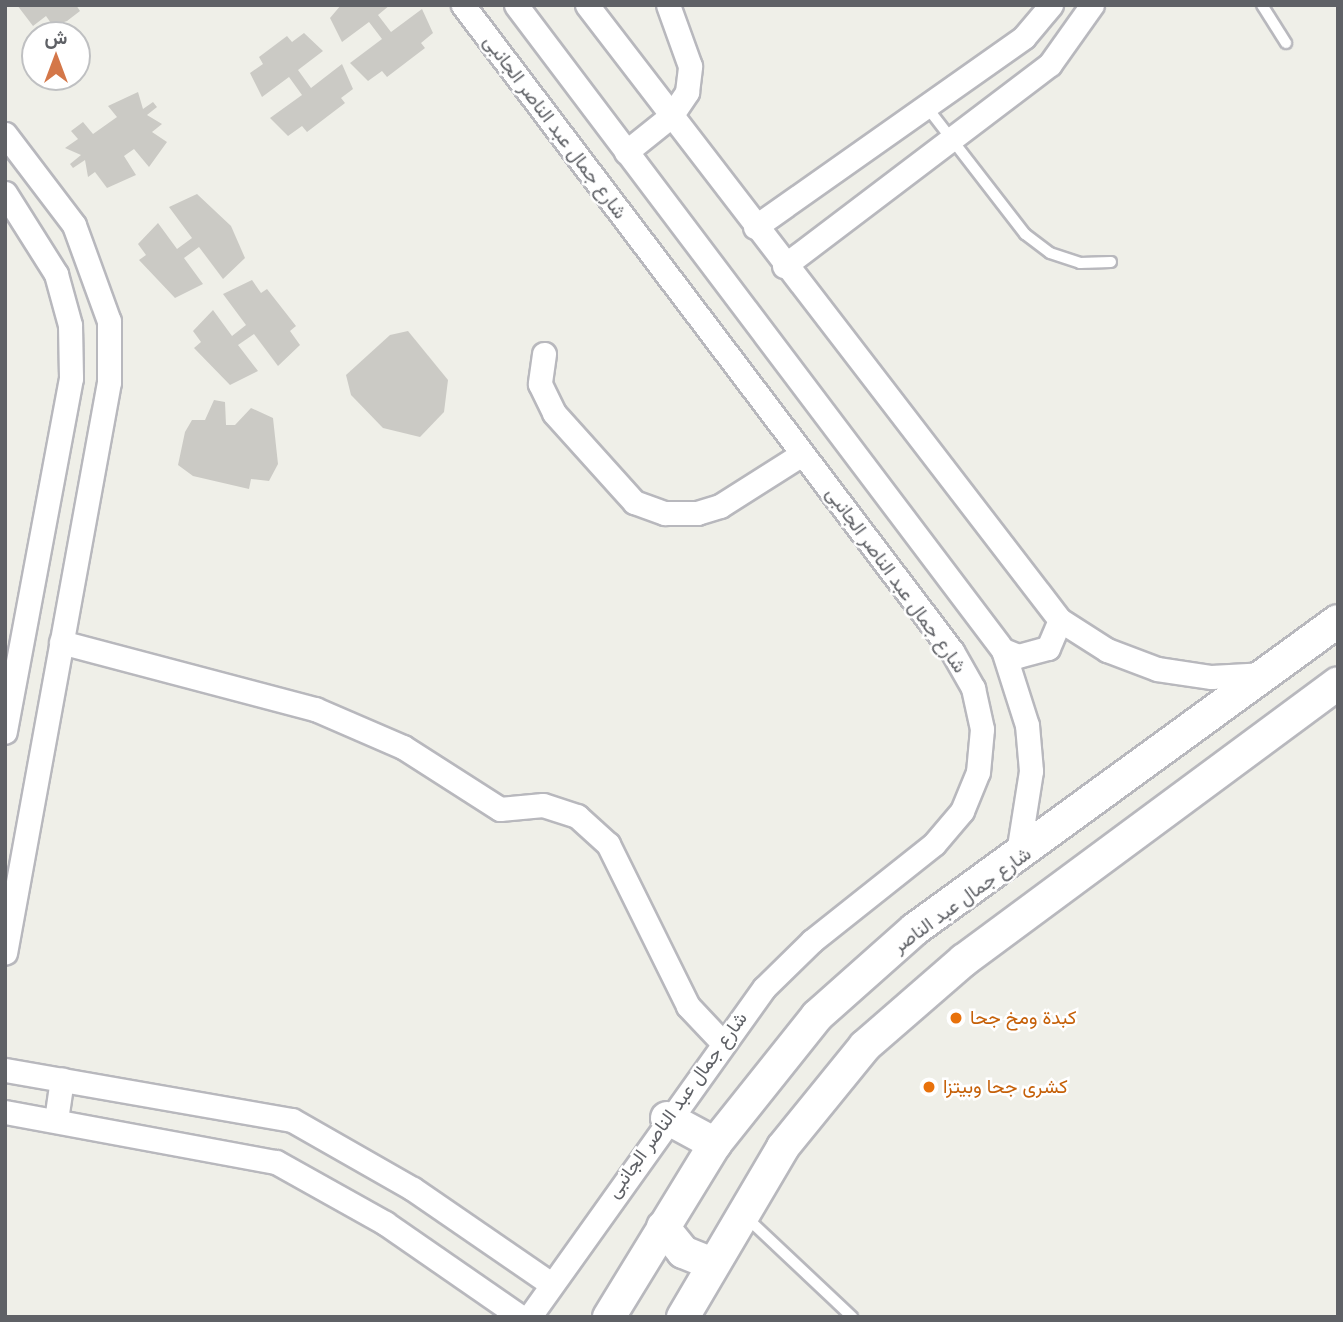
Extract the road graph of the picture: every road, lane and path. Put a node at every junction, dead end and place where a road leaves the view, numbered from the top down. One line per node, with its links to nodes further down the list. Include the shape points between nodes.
1 (463, 5): 19 (street, شارع جمال عبد الناصر الجانبى)
2 (516, 5): 13 (street)
3 (587, 5): 10 (street)
4 (1051, 5): 9 (street, via 1024,37)
5 (1092, 5): 12 (street, via 1050,64)
6 (1262, 5): 8 (lane)
7 (673, 7): 10 (street, via 690,66 687,92)
8 (1286, 43)
9 (925, 105): 12 (lane); 15 (street)
10 (671, 116): 13 (street); 15 (street)
11 (5, 134): 22 (street, via 74,225 109,321 109,382)
12 (951, 139): 16 (lane, via 1042,247 1080,262); 17 (street)
13 (626, 152): 23 (street)
14 (5, 193): 26 (street, via 56,274 69,325 71,378)
15 (755, 227): 17 (street)
16 (1111, 262)
17 (784, 267): 20 (street)
18 (544, 354): 19 (street, via 540,384 554,413 634,502 664,513 697,513 720,506)
19 (802, 454): 29 (street, شارع جمال عبد الناصر الجانبى, via 973,688 982,729 978,772 962,811 934,844 812,941)
20 (1060, 620): 23 (street, via 1057,635 1034,655); 24 (street, via 1107,650 1157,669 1211,677)
21 (1338, 621): 24 (main road, شارع جمال عبد الناصر)
22 (61, 642): 28 (street); 29 (street, via 314,709 403,747 500,809 543,805 577,816 608,844 688,1006)
23 (1003, 650): 27 (street, via 1027,725 1031,771)
24 (1266, 674): 27 (main road, شارع جمال عبد الناصر)
25 (1338, 683): 36 (main road, via 912,1001 822,1095)
26 (5, 732)
27 (1016, 862): 35 (main road, شارع جمال عبد الناصر, via 915,929 817,1016)
28 (5, 953)
29 (721, 1041): 33 (street, شارع جمال عبد الناصر الجانبى)
30 (5, 1070): 31 (street)
31 (62, 1079): 34 (street); 39 (street, via 292,1120 413,1189)
32 (5, 1112): 34 (street)
33 (667, 1118): 35 (main road); 39 (street, شارع جمال عبد الناصر الجانبى)
34 (56, 1120): 40 (street, via 276,1162 385,1223)
35 (715, 1144): 37 (main road, شارع جمال عبد الناصر)
36 (744, 1214): 38 (main road); 44 (lane)
37 (663, 1227): 38 (main road, via 683,1252); 42 (main road, شارع جمال عبد الناصر)
38 (713, 1264): 43 (main road)
39 (551, 1284): 41 (street, شارع جمال عبد الناصر الجانبى)
40 (521, 1317)
41 (529, 1317)
42 (609, 1317)
43 (683, 1317)
44 (852, 1317)

